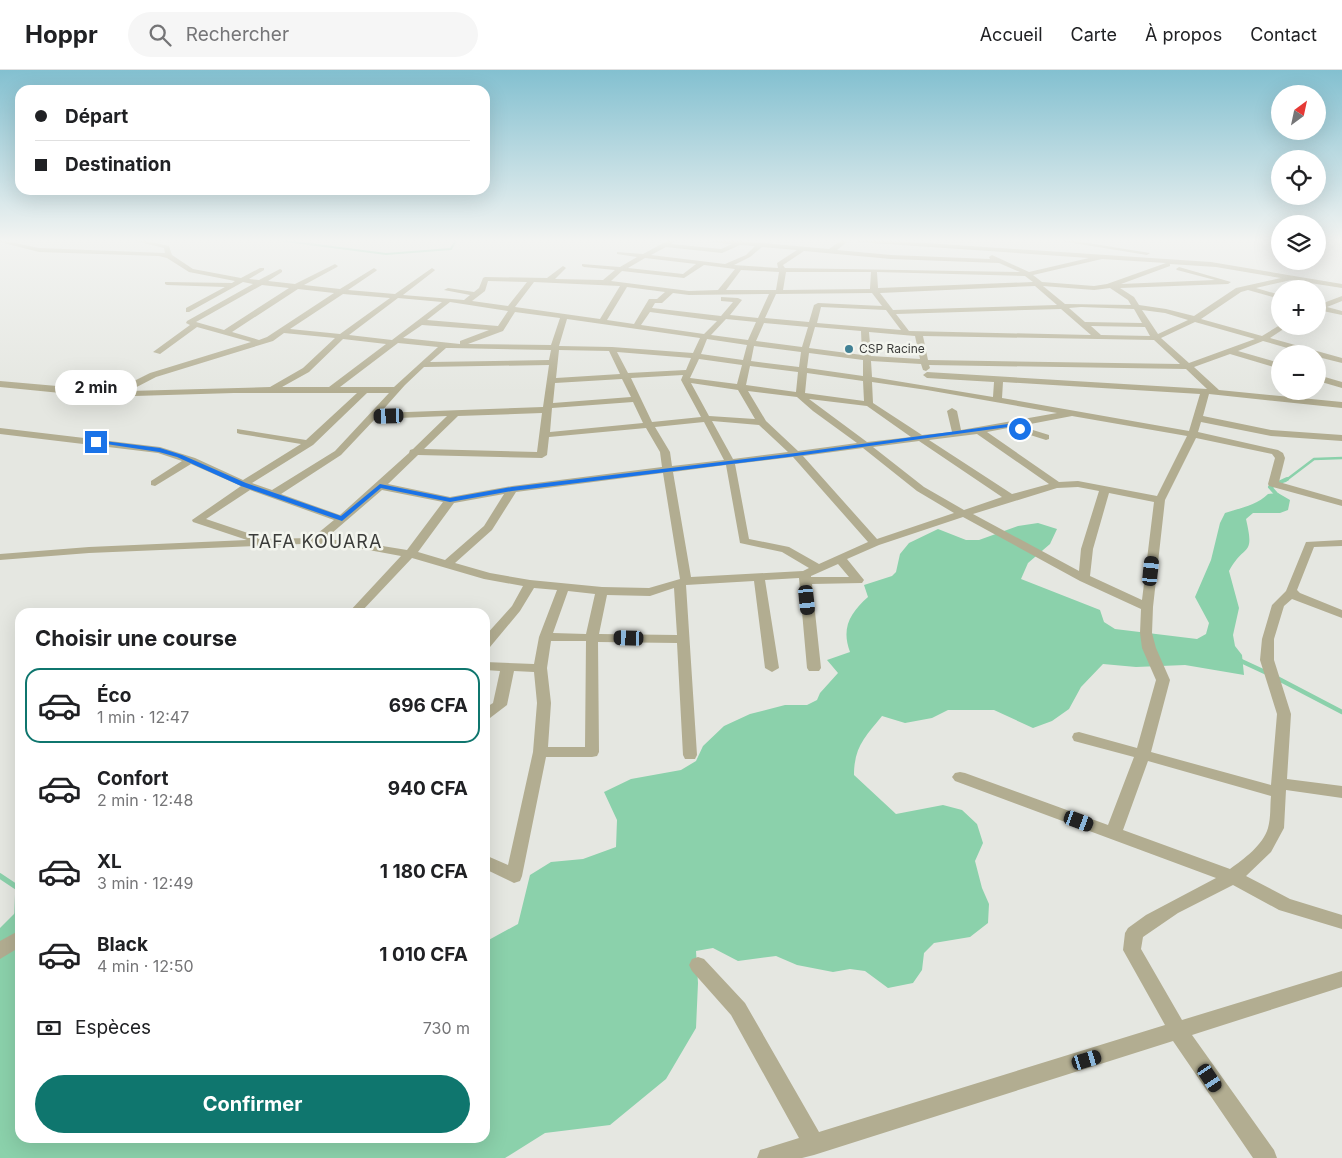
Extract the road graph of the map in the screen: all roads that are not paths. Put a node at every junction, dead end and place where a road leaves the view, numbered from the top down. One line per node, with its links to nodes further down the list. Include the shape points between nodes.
1 (874, 290): 36 (street)
2 (221, 291): 34 (street)
3 (244, 291): 46 (street, via 190,322)
4 (290, 291): 52 (street)
5 (343, 291): 24 (street); 51 (street)
6 (406, 291): 24 (street)
7 (453, 291): 22 (street)
8 (480, 291): 22 (street)
9 (524, 291): 32 (street)
10 (621, 291): 42 (street)
11 (671, 291): 35 (street, via 659,301 652,301)
12 (676, 291): 21 (street)
13 (781, 291): 20 (street)
14 (832, 291): 29 (street)
15 (1045, 291): 30 (street)
16 (1118, 291): 31 (street)
17 (1240, 291): 41 (street)
18 (1256, 291): 23 (street)
19 (722, 292): 20 (street); 21 (street)
20 (776, 292): 40 (street)
21 (689, 293): 39 (street, via 705,298 738,300)
22 (476, 294): 27 (street)
23 (1271, 295)
24 (399, 296): 26 (street); 57 (street)
25 (1342, 298): 28 (street)
26 (449, 300): 27 (street); 43 (street)
27 (466, 302): 32 (street)
28 (1326, 304)
29 (839, 305): 36 (street); 44 (street, via 818,305)
30 (1061, 306): 31 (street); 36 (street); 45 (street)
31 (1137, 307): 41 (street); 47 (street)
32 (511, 308): 38 (street); 49 (street)
33 (1326, 309): 37 (street)
34 (189, 310)
35 (648, 310): 39 (street); 48 (street)
36 (890, 310): 53 (street)
37 (1342, 313)
38 (564, 316): 42 (street); 65 (street)
39 (723, 318): 40 (street); 56 (street)
40 (762, 319): 44 (street); 63 (street)
41 (1195, 319): 59 (street); 60 (street)
42 (603, 320): 48 (street)
43 (419, 322): 49 (street); 61 (street)
44 (813, 324): 50 (street); 67 (street)
45 (1083, 324): 47 (street); 58 (street)
46 (195, 325): 52 (street); 69 (street)
47 (1147, 325): 59 (street)
48 (636, 326): 56 (street)
49 (500, 329): 64 (street)
50 (864, 329): 53 (street); 71 (street)
51 (284, 331): 57 (street); 62 (street)
52 (225, 332): 62 (street)
53 (907, 333): 54 (street)
54 (919, 334): 58 (street); 74 (street)
55 (1271, 334): 60 (street)
56 (703, 336): 63 (street); 70 (street)
57 (342, 337): 61 (street); 91 (street, via 306,370)
58 (1099, 338): 59 (street)
59 (1156, 338): 78 (street)
60 (1264, 338): 68 (street); 72 (street)
61 (395, 341): 64 (street); 92 (street)
62 (258, 342): 97 (street, via 153,374)
63 (751, 343): 67 (street); 75 (street)
64 (447, 346): 65 (street); 77 (street)
65 (555, 347): 66 (street); 73 (street)
66 (612, 349): 70 (street); 81 (street)
67 (805, 349): 71 (street); 79 (street)
68 (1230, 351): 76 (street); 78 (street)
69 (157, 352)
70 (696, 356): 75 (street); 82 (street)
71 (867, 358): 74 (street); 83 (street)
72 (1342, 360)
73 (553, 362): 77 (street); 86 (street)
74 (924, 362): 78 (street); 80 (street)
75 (747, 363): 79 (street); 89 (street)
76 (1271, 363)
77 (423, 365): 94 (street, via 406,376)
78 (1187, 367): 95 (street)
79 (801, 371): 83 (street); 98 (street)
80 (928, 375): 84 (street); 90 (street)
81 (627, 376): 82 (street); 86 (street); 99 (street)
82 (687, 376): 89 (street); 110 (street)
83 (866, 379): 90 (street); 102 (street)
84 (999, 379): 95 (street); 100 (street)
85 (1326, 380): 88 (street)
86 (551, 381): 104 (street)
87 (0, 384): 97 (street)
88 (1342, 385)
89 (741, 387): 98 (street); 111 (street)
90 (927, 387): 100 (street)
91 (271, 390): 92 (street); 97 (street)
92 (332, 390): 93 (street)
93 (365, 390): 94 (street); 124 (street)
94 (396, 390): 108 (street)
95 (1210, 391): 101 (street); 109 (street)
96 (1342, 393): 101 (street)
97 (115, 394)
98 (800, 395): 102 (street); 125 (street, via 817,413)
99 (638, 399): 104 (street); 112 (street)
100 (996, 400): 106 (street)
101 (1322, 402): 103 (street)
102 (869, 404): 122 (street)
103 (1342, 405)
104 (548, 408): 107 (street); 120 (street)
105 (952, 411): 117 (street)
106 (1073, 413): 113 (street); 119 (street)
107 (455, 414): 108 (street); 127 (street)
108 (372, 416): 138 (street, via 338,453)
109 (1197, 418): 118 (street); 119 (street)
110 (707, 419): 111 (street); 112 (street); 130 (street)
111 (762, 423): 128 (street)
112 (649, 425): 120 (street); 131 (street, via 665,452)
113 (1008, 425): 116 (street); 121 (street)
114 (0, 431): 129 (street, via 112,442 160,450)
115 (240, 431): 124 (street)
116 (979, 431): 117 (street); 135 (street)
117 (957, 433): 122 (street)
118 (1271, 433): 123 (street); 126 (street)
119 (1193, 434): 126 (street); 141 (street)
120 (544, 435): 127 (street, via 542,455)
121 (1046, 437)
122 (917, 438): 125 (street); 139 (street)
123 (1342, 438)
124 (310, 442): 133 (street)
125 (863, 444): 128 (street); 143 (street, via 905,480)
126 (1269, 450): 142 (street, via 1280,455 1273,484)
127 (413, 452): 134 (street)
128 (796, 454): 130 (street); 147 (street)
129 (191, 460): 132 (street); 133 (street)
130 (730, 462): 131 (street); 153 (street, via 744,541 785,549)
131 (666, 469): 136 (street); 157 (street)
132 (155, 483)
133 (246, 485): 138 (street); 145 (street, via 197,520)
134 (380, 486): 140 (street); 144 (street)
135 (1057, 486): 137 (street, via 1078,484); 139 (street)
136 (512, 489): 140 (street); 152 (street, via 488,528)
137 (1105, 490): 141 (street); 156 (street, via 1087,549)
138 (272, 494): 144 (street)
139 (1010, 498): 143 (street)
140 (450, 500): 149 (street)
141 (1160, 500): 162 (street)
142 (1342, 503)
143 (964, 514): 147 (street); 156 (street)
144 (342, 519): 146 (street)
145 (261, 541): 146 (street); 150 (street)
146 (315, 542): 149 (street)
147 (875, 543): 151 (street)
148 (1342, 543): 161 (street, via 1310,544)
149 (411, 554): 152 (street); 163 (street)
150 (0, 557)
151 (840, 558): 153 (street); 155 (street, via 858,580)
152 (447, 564): 158 (street)
153 (818, 568): 155 (street)
154 (759, 577): 155 (street); 157 (street); 172 (street)
155 (805, 578): 173 (street)
156 (1084, 578): 162 (street)
157 (683, 583): 160 (street, via 650,592); 168 (street)
158 (530, 584): 159 (street); 167 (street, via 520,604)
159 (563, 589): 160 (street); 165 (street)
160 (602, 591): 166 (street)
161 (1292, 593): 164 (street); 180 (street, via 1278,605 1268,639 1267,660 1284,714)
162 (1147, 607): 178 (street, via 1149,648 1163,680)
163 (360, 608)
164 (1342, 614)
165 (545, 637): 166 (street); 171 (street)
166 (592, 637): 168 (street); 176 (street, via 592,752)
167 (490, 638)
168 (683, 639): 177 (street)
169 (490, 666): 170 (street)
170 (508, 668): 171 (street); 174 (street, via 500,705)
171 (540, 668): 176 (street, via 544,703)
172 (772, 668)
173 (814, 668)
174 (490, 712)
175 (1078, 737): 178 (street)
176 (540, 752): 183 (street, via 514,876)
177 (690, 755)
178 (1142, 756): 180 (street); 182 (street)
179 (960, 777): 182 (street)
180 (1278, 788): 181 (street); 184 (street, via 1276,828 1272,838)
181 (1342, 792)
182 (1113, 834): 184 (street)
183 (490, 864)
184 (1234, 878): 185 (street, via 1285,905); 190 (street, via 1149,919 1134,933 1132,950)
185 (1342, 922)
186 (15, 941): 187 (street)
187 (0, 950)
188 (698, 965): 191 (street, via 738,1009)
189 (1342, 979): 190 (street)
190 (1178, 1031): 191 (street); 193 (street)
191 (814, 1144): 192 (street)
192 (768, 1158)
193 (1266, 1158)

